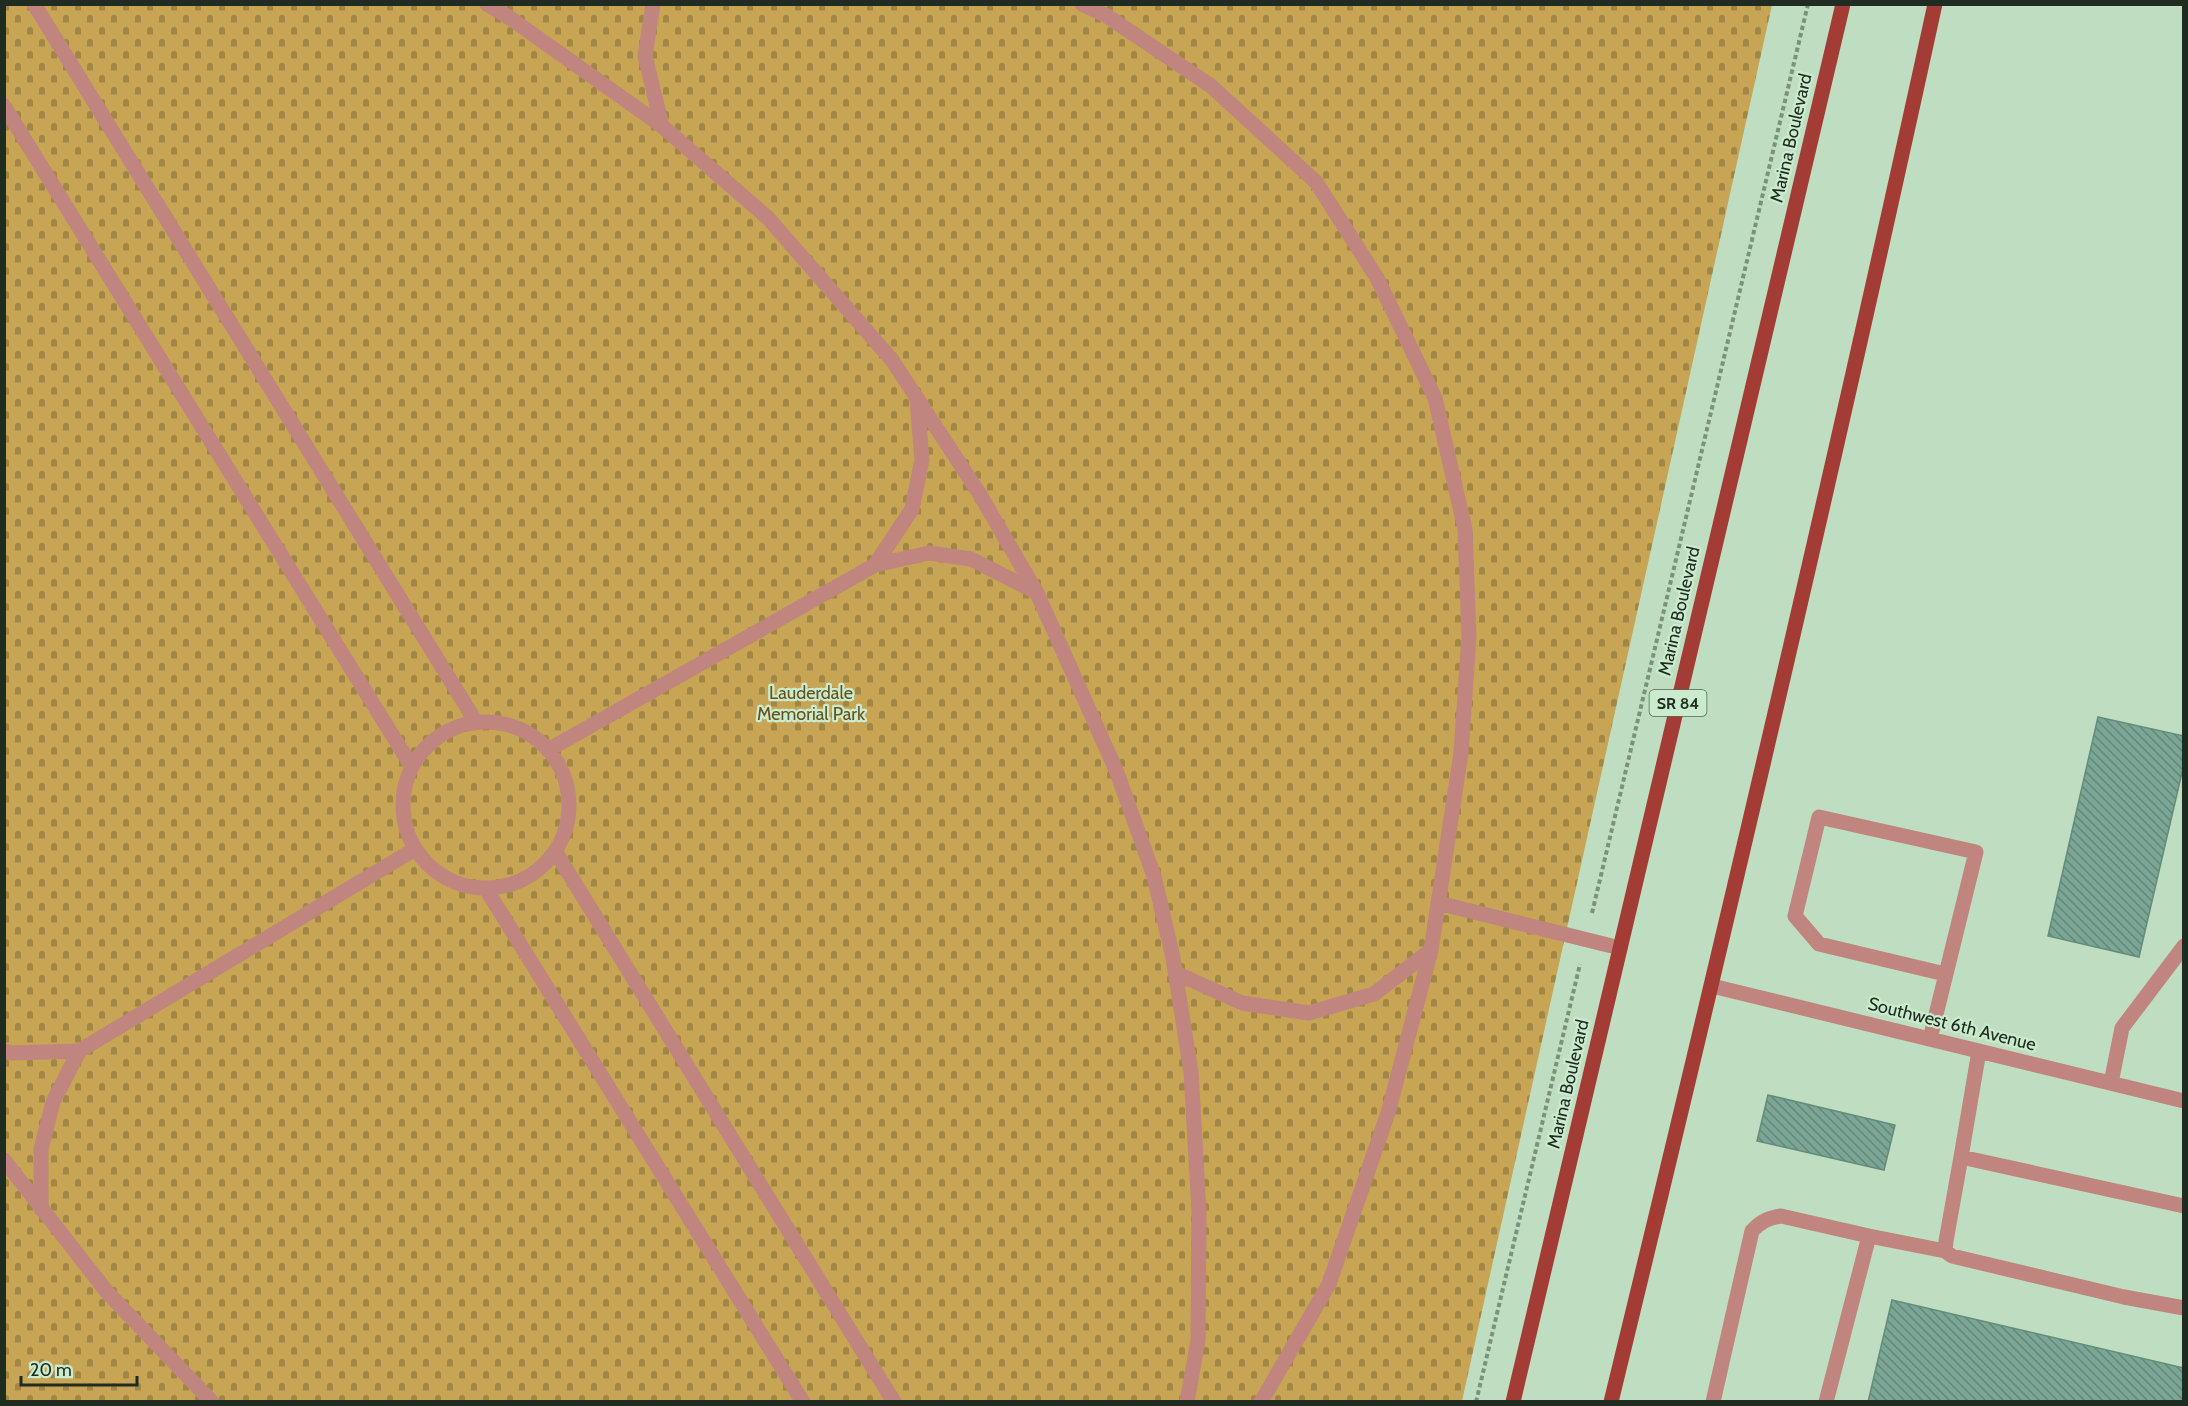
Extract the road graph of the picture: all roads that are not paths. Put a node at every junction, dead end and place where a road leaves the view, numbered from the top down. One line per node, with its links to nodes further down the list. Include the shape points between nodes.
1 (34, 4): 12 (street)
2 (487, 4): 8 (street)
3 (653, 4): 8 (street, via 645,56)
4 (1082, 4): 18 (street, via 1107,16 1211,86 1316,182 1377,278 1435,398 1465,529 1469,636 1461,753)
5 (1843, 4): 20 (main road, Marina Boulevard / SR 84)
6 (1935, 4): 24 (main road, via 1863,335)
7 (4, 106): 14 (street)
8 (662, 126): 9 (street, via 768,218 892,360)
9 (916, 397): 10 (street, via 922,460 912,509); 11 (street, via 979,493)
10 (875, 565): 11 (street, via 929,553 971,559); 13 (street)
11 (1037, 593): 22 (street, via 1124,791 1154,876)
12 (476, 722): 13 (street, via 503,723 528,733); 14 (street, via 450,729 428,745)
13 (548, 750): 16 (street, via 563,773 569,799 566,826)
14 (412, 767): 15 (street, via 403,794 405,823)
15 (415, 849): 17 (street, via 434,870 459,884); 27 (street)
16 (555, 851): 17 (street, via 526,878); 40 (street)
17 (486, 889): 39 (street)
18 (1438, 903): 20 (street); 21 (street)
19 (2184, 946): 29 (street, via 2122,1028)
20 (1620, 948): 43 (main road, Marina Boulevard / SR 84)
21 (1431, 950): 22 (street, via 1374,994 1309,1013 1242,1003); 42 (street, via 1388,1113 1329,1284)
22 (1176, 973): 41 (street, via 1191,1072 1199,1212 1198,1340)
23 (1945, 974): 23 (street, via 1976,852 1819,817 1796,916 1819,944); 25 (street)
24 (1712, 986): 25 (street, Southwest 6th Avenue); 44 (main road)
25 (1930, 1039): 28 (street, Southwest 6th Avenue)
26 (4, 1051): 27 (street)
27 (78, 1051): 34 (street, via 53,1102 41,1149)
28 (1979, 1051): 29 (street, Southwest 6th Avenue); 31 (street)
29 (2110, 1083): 30 (street, Southwest 6th Avenue)
30 (2184, 1101)
31 (1961, 1157): 33 (street); 36 (street)
32 (4, 1160): 34 (street)
33 (2184, 1206)
34 (41, 1209): 38 (street, via 107,1292)
35 (1869, 1236): 36 (street); 45 (street, via 1781,1216 1771,1217 1752,1231); 46 (street)
36 (1945, 1251): 37 (street, via 1952,1256)
37 (2184, 1308)
38 (212, 1401)
39 (803, 1401)
40 (894, 1401)
41 (1187, 1401)
42 (1261, 1401)
43 (1513, 1401)
44 (1611, 1401)
45 (1713, 1401)
46 (1826, 1401)

